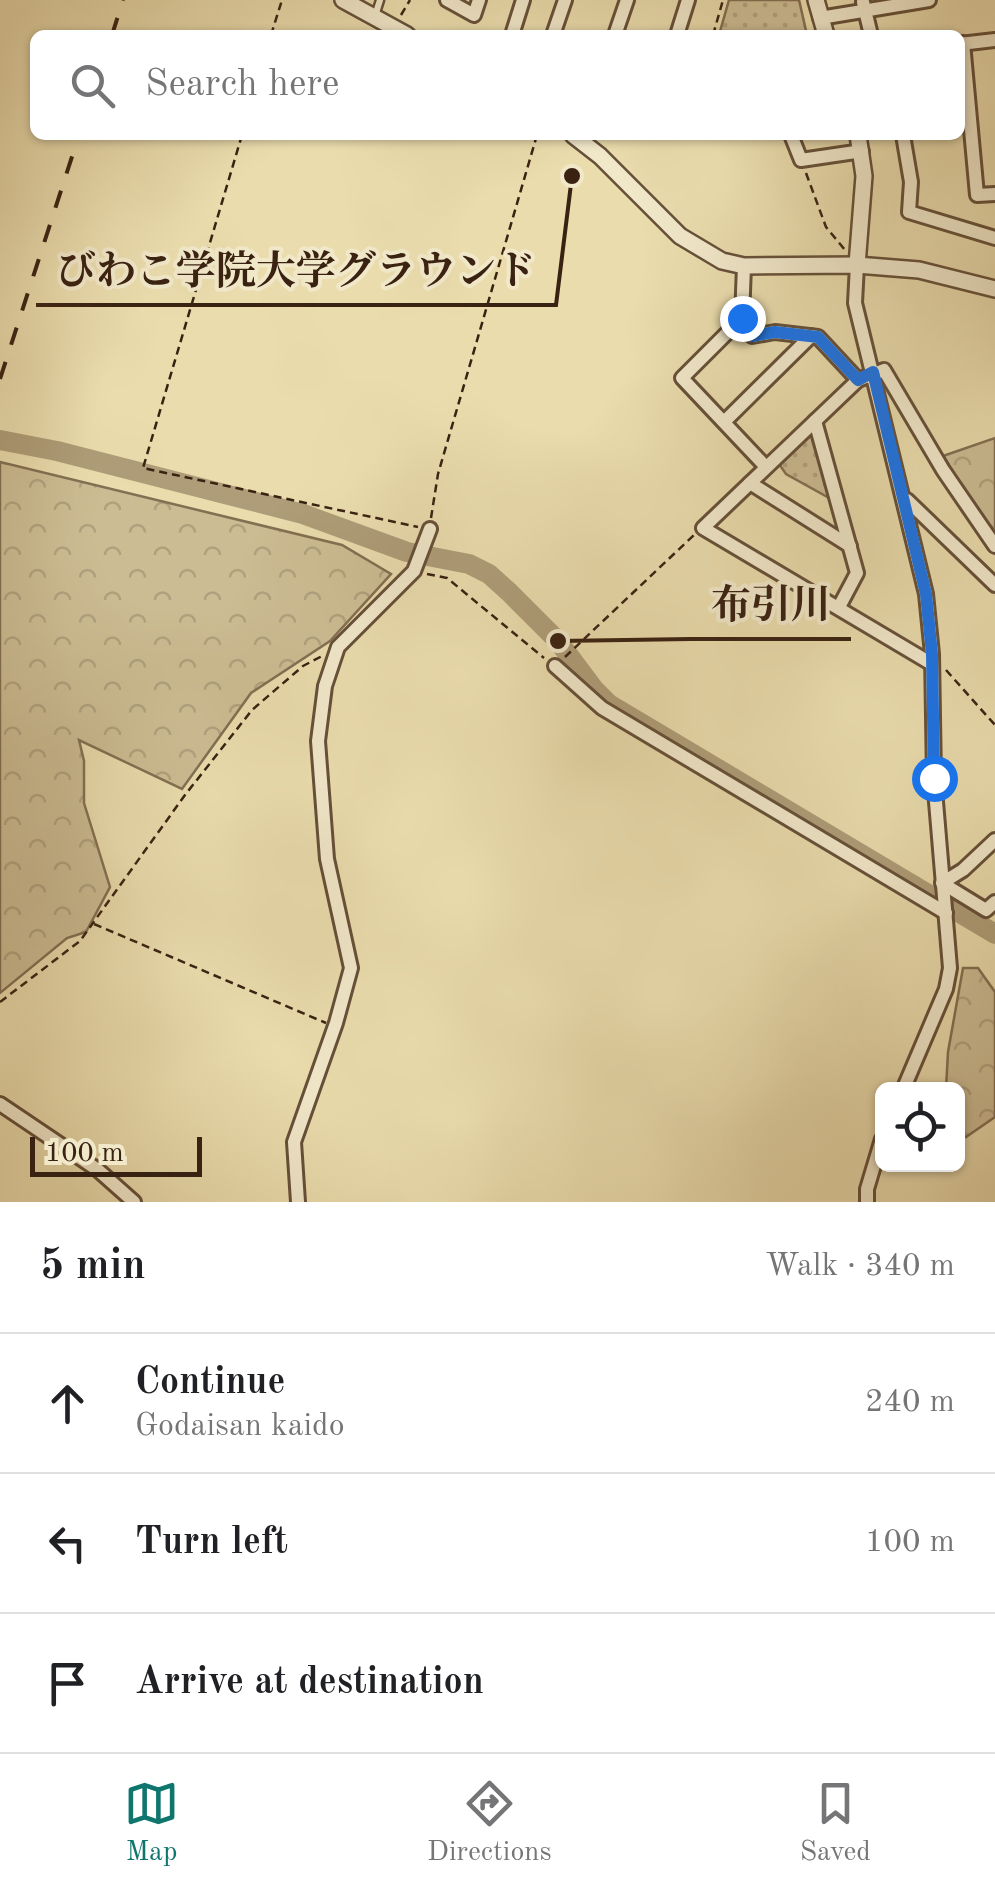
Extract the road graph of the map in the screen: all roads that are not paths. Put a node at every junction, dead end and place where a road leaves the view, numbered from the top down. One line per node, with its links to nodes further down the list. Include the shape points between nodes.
1 (343, 0): 13 (street)
2 (380, 0): 13 (lane)
3 (447, 0): 4 (street, via 474,15)
4 (479, 0)
5 (522, 0): 16 (street)
6 (565, 0): 17 (street)
7 (626, 0): 18 (street)
8 (688, 0): 19 (street)
9 (816, 0): 14 (street)
10 (918, 0): 11 (street); 12 (street)
11 (929, 0)
12 (863, 4): 14 (street); 21 (street)
13 (374, 17): 15 (street)
14 (820, 18): 20 (street)
15 (398, 30)
16 (513, 30)
17 (555, 30)
18 (617, 30)
19 (679, 30)
20 (824, 30)
21 (870, 30)
22 (995, 40): 23 (street)
23 (965, 43)
24 (965, 73): 29 (street, via 977,195)
25 (580, 140): 32 (street, via 680,236)
26 (793, 140): 28 (street, via 801,160)
27 (903, 140): 30 (street, via 909,212)
28 (860, 143): 31 (street)
29 (995, 194)
30 (995, 238)
31 (857, 265): 32 (street); 33 (street, via 920,270); 36 (street, via 854,302)
32 (744, 266): 34 (street)
33 (995, 289)
34 (738, 322): 35 (street, via 752,336); 39 (street, via 682,378)
35 (811, 336): 37 (street); 39 (street)
36 (873, 372): 37 (street); 42 (street); 45 (street, via 884,370)
37 (858, 380): 38 (street)
38 (815, 421): 40 (street); 44 (street)
39 (724, 422): 40 (street)
40 (766, 468): 41 (street)
41 (750, 482): 44 (street); 47 (street, via 703,528)
42 (905, 498): 46 (street); 48 (street)
43 (428, 536): 58 (street, via 415,568 338,648 325,686 318,740 327,859 351,968 294,1142)
44 (850, 546): 47 (street, via 858,573)
45 (995, 546)
46 (995, 585)
47 (840, 607): 48 (street)
48 (932, 659): 51 (street)
49 (555, 666): 53 (street, via 602,708)
50 (995, 840): 51 (street)
51 (943, 888): 52 (street, via 986,910); 53 (street)
52 (995, 902)
53 (946, 911): 54 (street, via 946,989)
54 (906, 1082)
55 (0, 1104): 57 (street)
56 (875, 1162): 59 (street)
57 (134, 1202)
58 (298, 1202)
59 (868, 1202)

